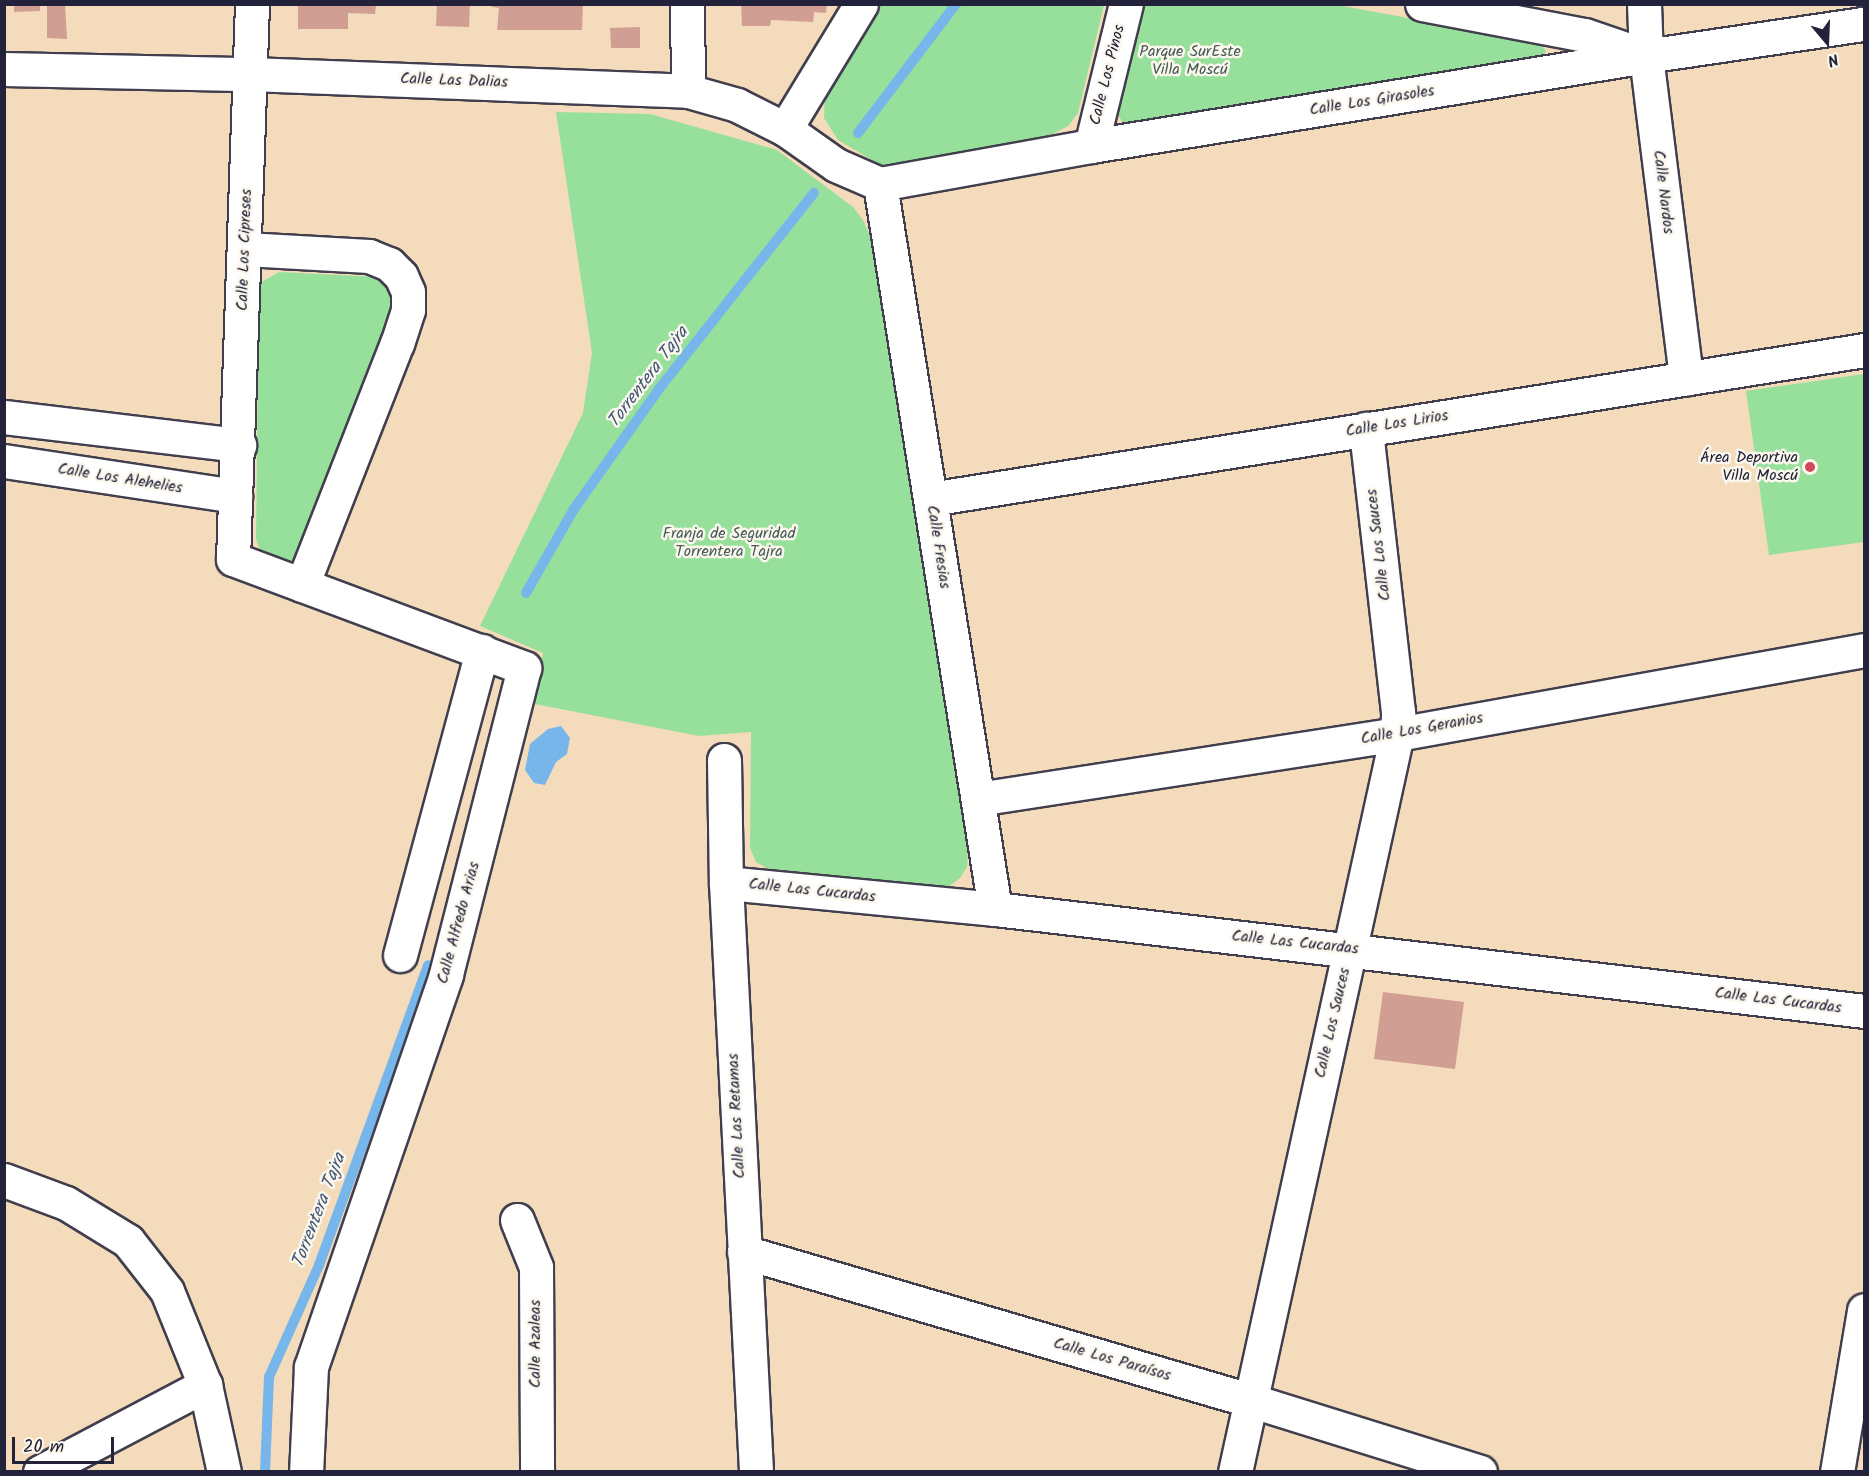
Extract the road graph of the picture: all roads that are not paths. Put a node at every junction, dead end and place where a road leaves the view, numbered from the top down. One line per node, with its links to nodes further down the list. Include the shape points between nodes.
1 (252, 4): 10 (street, Calle Los Cipreses)
2 (687, 4): 11 (street)
3 (861, 4): 12 (street)
4 (1126, 4): 13 (street, Calle Los Pinos)
5 (1422, 4): 8 (street, via 1585,35)
6 (1644, 4): 8 (street, Calle Nardos)
7 (1864, 24): 8 (street, Calle Los Girasoles)
8 (1646, 56): 13 (street, Calle Los Girasoles); 17 (street, Calle Nardos)
9 (4, 69): 10 (street, Calle Las Dalias)
10 (250, 74): 11 (street, Calle Las Dalias); 15 (street, Calle Los Cipreses)
11 (688, 91): 12 (street, Calle Las Dalias, via 737,105)
12 (785, 129): 14 (street, Calle Las Dalias, via 836,165)
13 (1091, 146): 14 (street, Calle Los Girasoles)
14 (880, 184): 23 (street, Calle Fresias)
15 (245, 249): 20 (street, Calle Los Cipreses); 25 (street, via 369,256 389,264 401,276 408,292 408,310 397,343)
16 (1864, 350): 17 (street, Calle Los Lirios)
17 (1686, 378): 19 (street, Calle Los Lirios)
18 (4, 417): 20 (street)
19 (1366, 429): 23 (street, Calle Los Lirios); 28 (street, Calle Los Sauces, via 1398,712)
20 (239, 445): 22 (street, Calle Los Cipreses)
21 (4, 461): 22 (street, Calle Los Alehelies)
22 (235, 496): 24 (street, Calle Los Cipreses)
23 (930, 499): 30 (street, Calle Fresias)
24 (233, 559): 25 (street, Calle Alfredo Arias)
25 (302, 585): 27 (street, Calle Alfredo Arias)
26 (1864, 650): 28 (street, Calle Los Geranios)
27 (482, 651): 34 (street); 44 (street, Calle Alfredo Arias, via 524,668 447,975 311,1367)
28 (1397, 734): 30 (street, Calle Los Geranios); 33 (street, Calle Los Sauces)
29 (724, 760): 31 (street, Calle Las Retamas)
30 (978, 799): 32 (street, Calle Fresias)
31 (726, 883): 32 (street, Calle Las Cucardas); 38 (street, Calle Las Retamas)
32 (995, 909): 33 (street, Calle Las Cucardas)
33 (1350, 949): 35 (street, Calle Las Cucardas); 41 (street, Calle Los Sauces)
34 (400, 955)
35 (1864, 1011)
36 (4, 1180): 40 (street, via 66,1203 128,1240 166,1291)
37 (517, 1220): 45 (street, Calle Azaleas, via 536,1267)
38 (744, 1252): 41 (street, Calle Los Paraísos); 46 (street, Calle Las Retamas)
39 (1864, 1310): 49 (street)
40 (205, 1385): 42 (street); 43 (street)
41 (1249, 1400): 47 (street, Calle Los Sauces); 48 (street, Calle Los Paraísos)
42 (40, 1472)
43 (224, 1472)
44 (306, 1472)
45 (537, 1472)
46 (756, 1472)
47 (1235, 1472)
48 (1480, 1472)
49 (1837, 1472)

